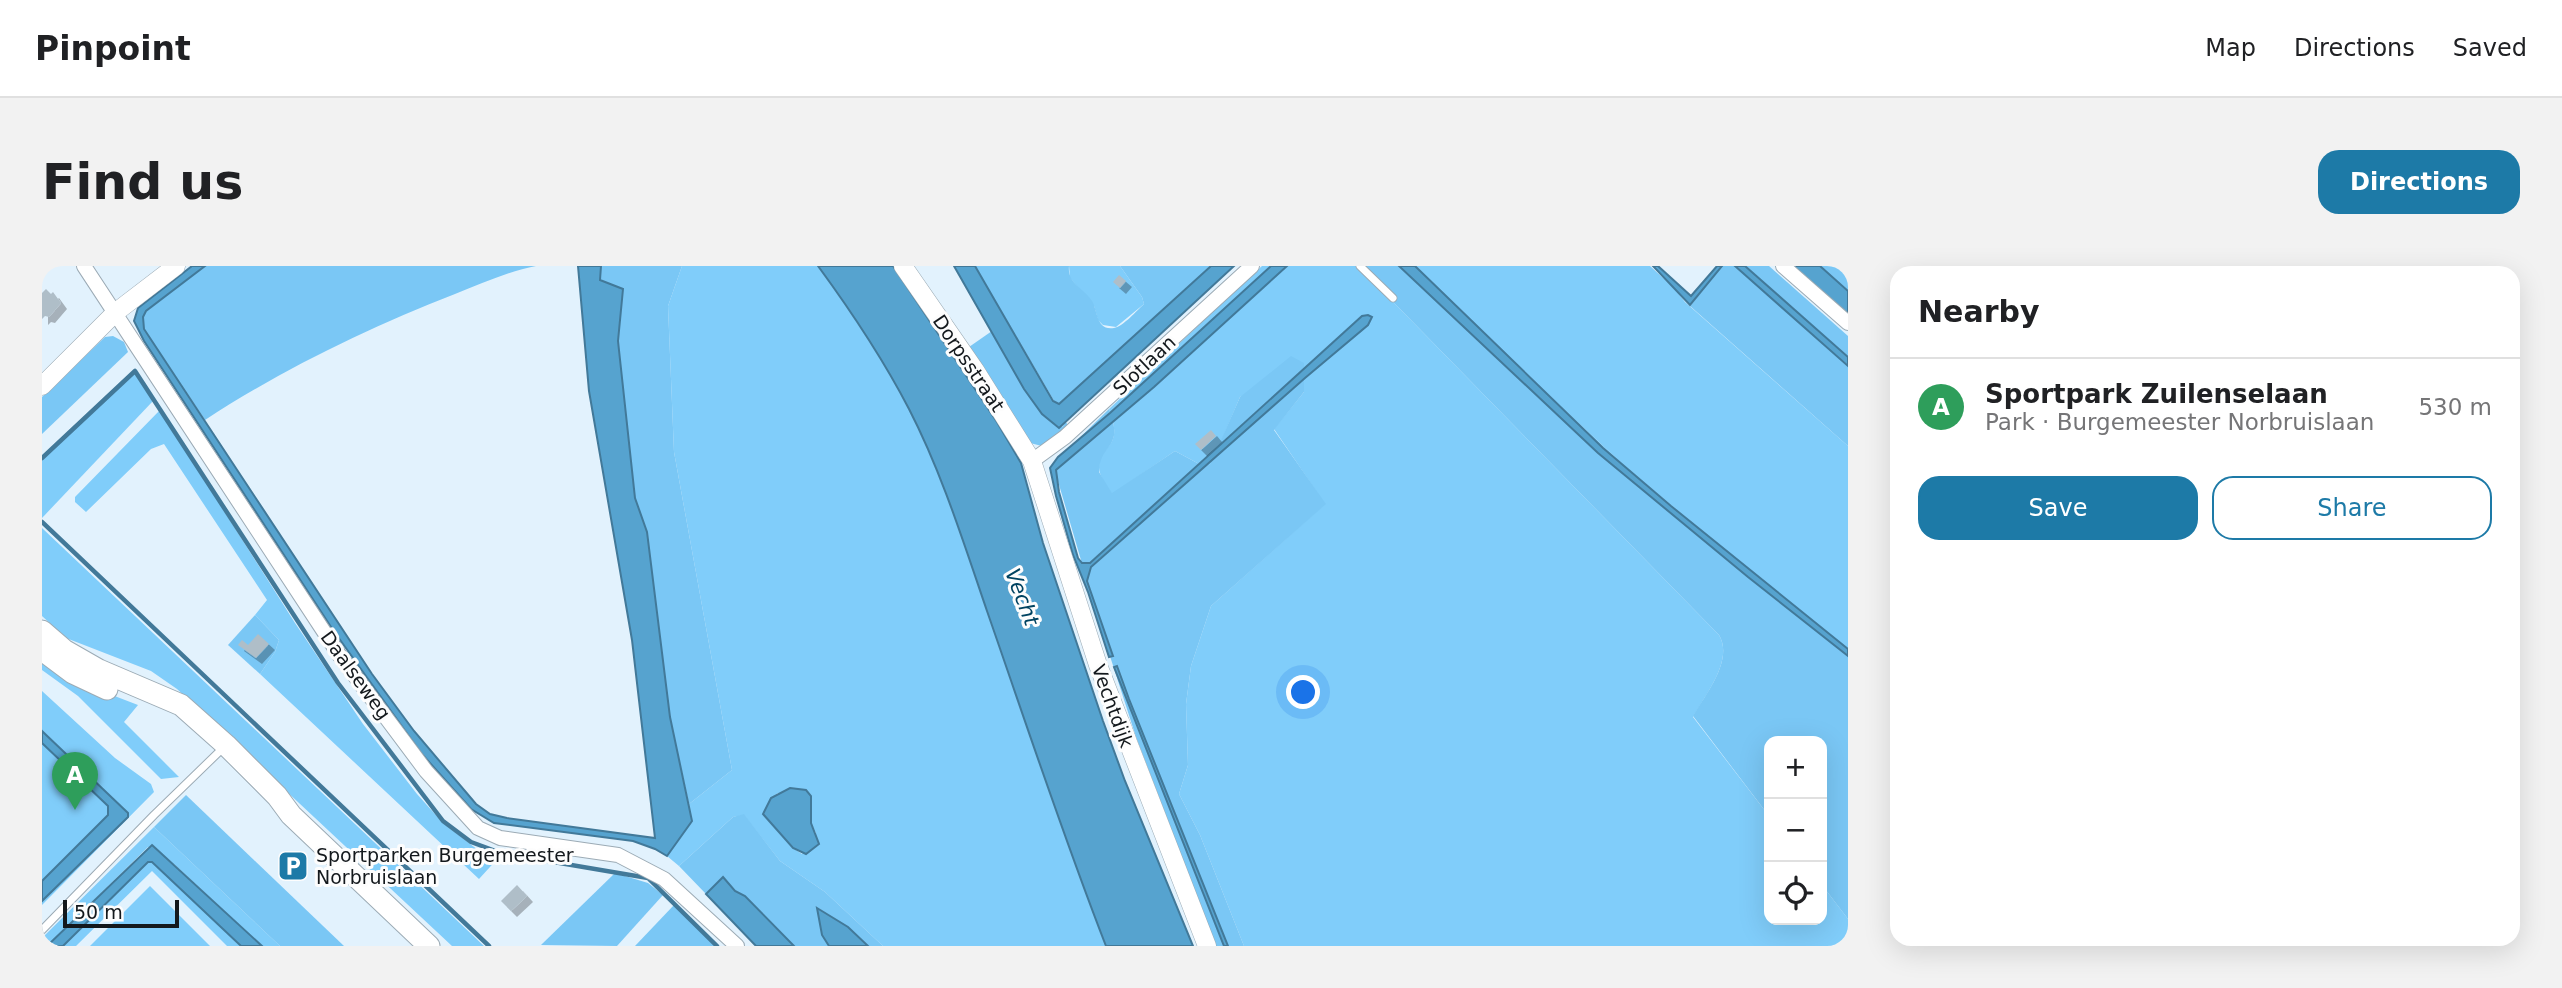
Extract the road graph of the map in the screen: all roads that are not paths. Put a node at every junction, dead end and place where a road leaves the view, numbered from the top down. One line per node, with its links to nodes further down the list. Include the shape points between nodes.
1 (84, 266): 8 (street, Daalseweg)
2 (903, 266): 11 (street, Dorpsstraat)
3 (1252, 266): 11 (street, Slotlaan, via 1065,437)
4 (1360, 266): 7 (lane)
5 (1783, 266): 9 (street)
6 (169, 268): 8 (street)
7 (1393, 298)
8 (116, 313): 10 (street); 17 (street, Daalseweg, via 340,656 426,771 478,828 500,838 618,855 664,879)
9 (1848, 323)
10 (42, 386)
11 (1032, 461): 18 (street, Vechtdijk, via 1098,665)
12 (42, 631): 14 (main road, via 99,670 181,705)
13 (42, 650): 14 (main road, via 73,673 156,705)
14 (222, 749): 15 (lane); 16 (main road, via 277,796 290,815)
15 (42, 930)
16 (429, 946)
17 (737, 946)
18 (1207, 946)

